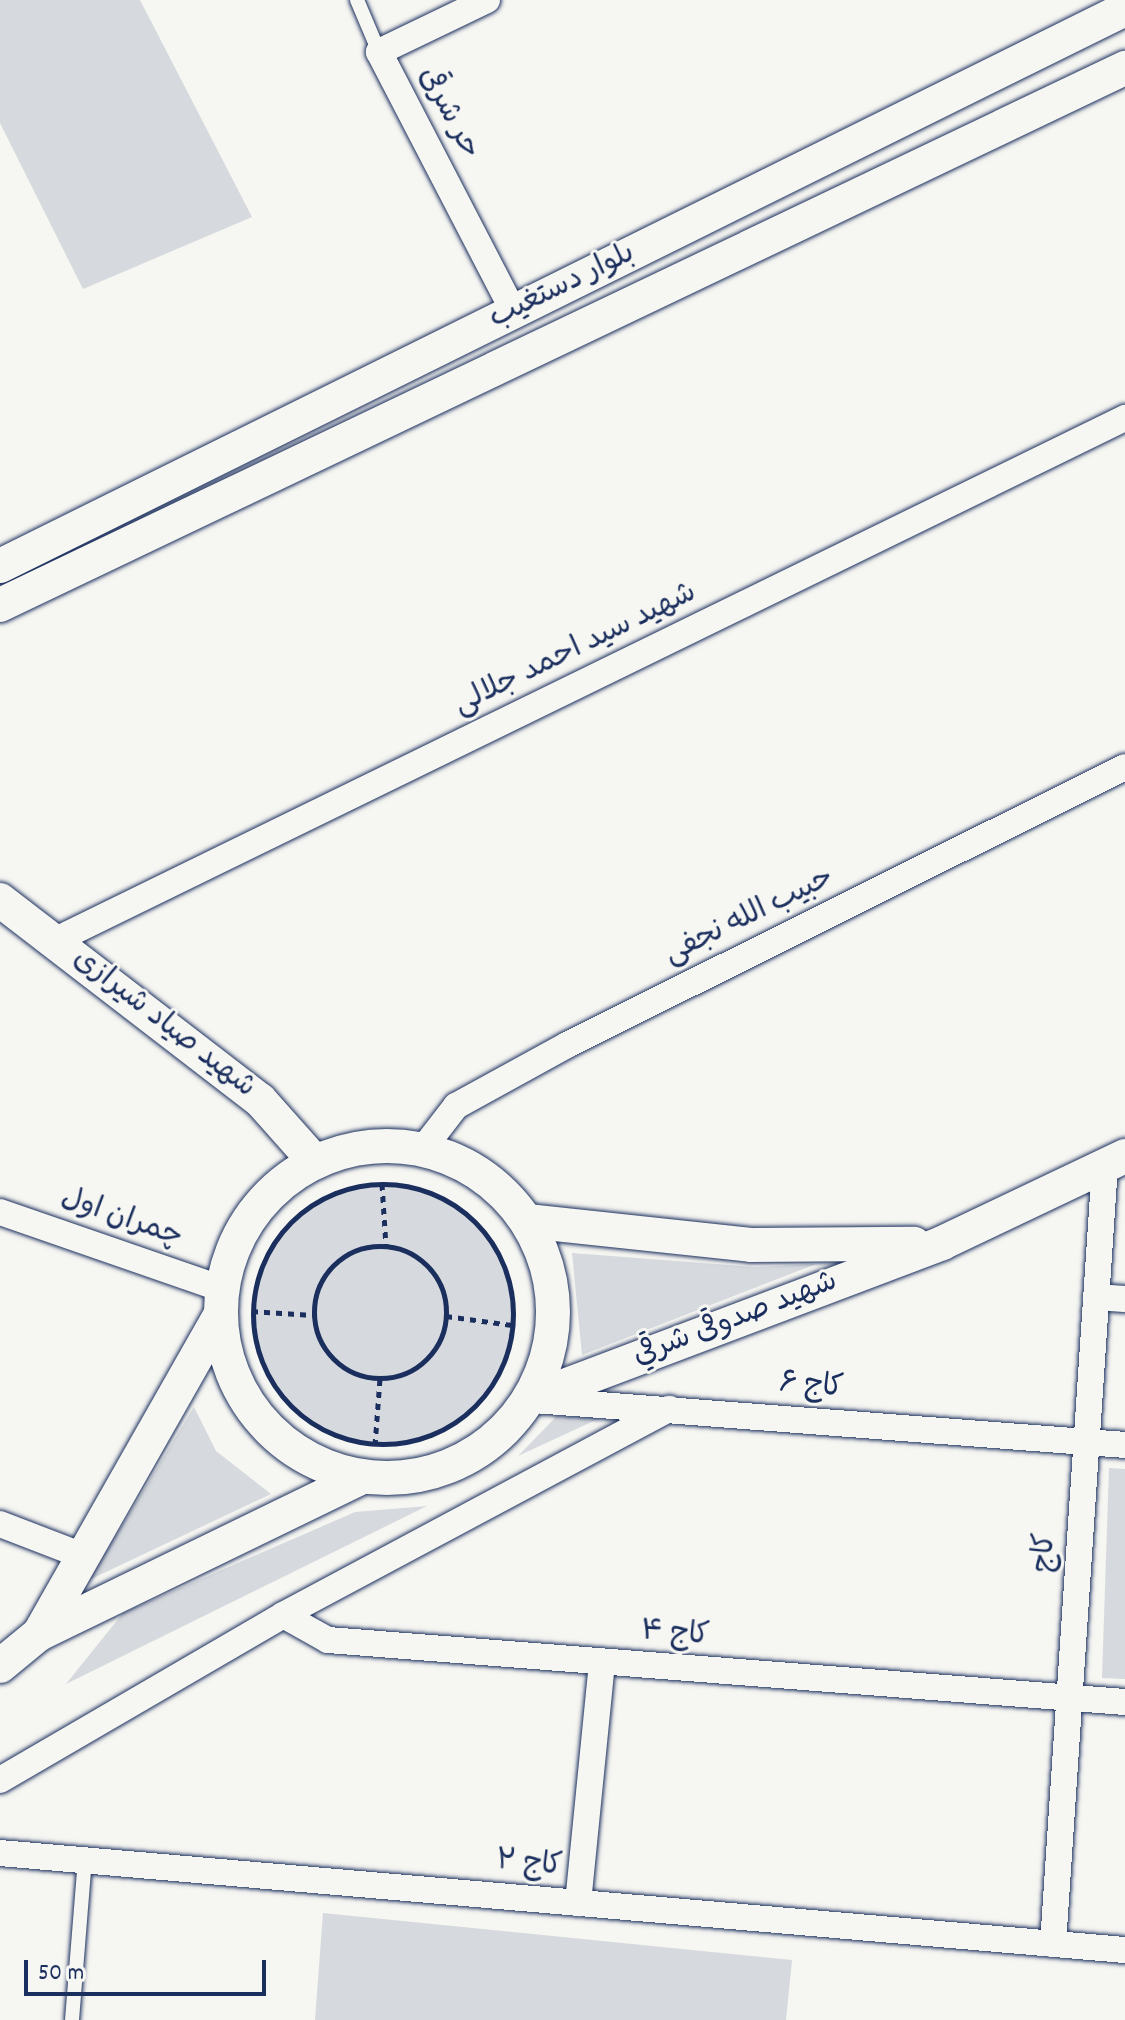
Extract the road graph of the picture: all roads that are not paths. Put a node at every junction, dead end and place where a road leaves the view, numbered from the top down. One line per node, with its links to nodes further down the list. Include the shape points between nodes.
1 (357, 0): 4 (lane)
2 (487, 0): 4 (street, حر شرقی)
3 (1125, 9): 6 (street, بلوار دستغیب)
4 (379, 52): 6 (street, حر شرقی)
5 (1125, 68): 9 (street, بلوار دستغیب)
6 (514, 312): 8 (street, بلوار دستغیب)
7 (1125, 418): 12 (street, شهید سید احمد جلالی)
8 (0, 566)
9 (0, 605)
10 (1125, 767): 13 (street, حبیب الله نجفی, via 567,1045 456,1106)
11 (0, 900): 12 (street, شهید صیاد شیرازی)
12 (54, 941): 15 (street, شهید صیاد شیرازی, via 260,1100)
13 (422, 1150): 15 (street, via 367,1147); 17 (street, via 499,1188)
14 (1115, 1161): 18 (street, شهید صدوقی شرقي); 19 (street, کاج)
15 (315, 1162): 21 (street, via 252,1214)
16 (0, 1212): 21 (street, چمران اول)
17 (527, 1221): 18 (street, شهید صدوقی شرقي, via 751,1245); 22 (street, via 547,1264 555,1310 549,1357)
18 (942, 1243): 22 (street, شهید صدوقی شرقي)
19 (1096, 1297): 20 (street); 24 (street, کاج)
20 (1125, 1299)
21 (231, 1305): 26 (street, via 227,1361 247,1403 278,1438 317,1463); 28 (street)
22 (530, 1399): 23 (street, کاج ۶); 26 (street, via 499,1437 458,1464 411,1477)
23 (669, 1409): 24 (street, کاج ۶); 29 (street)
24 (1086, 1442): 25 (street, کاج ۶); 33 (street, کاج)
25 (1125, 1445)
26 (362, 1477): 30 (street)
27 (0, 1524): 28 (street)
28 (83, 1556): 30 (street)
29 (283, 1615): 31 (street, کاج ۴, via 328,1640); 35 (street)
30 (39, 1634): 32 (street)
31 (602, 1662): 33 (street, کاج ۴); 38 (street)
32 (0, 1666)
33 (1069, 1698): 34 (street, کاج ۴); 39 (street, کاج)
34 (1125, 1702)
35 (0, 1780)
36 (0, 1853): 37 (street, کاج ۲)
37 (85, 1860): 38 (street, کاج ۲); 41 (lane)
38 (578, 1903): 39 (street, کاج ۲)
39 (1053, 1944): 40 (street, کاج ۲)
40 (1125, 1950)
41 (72, 2020)

